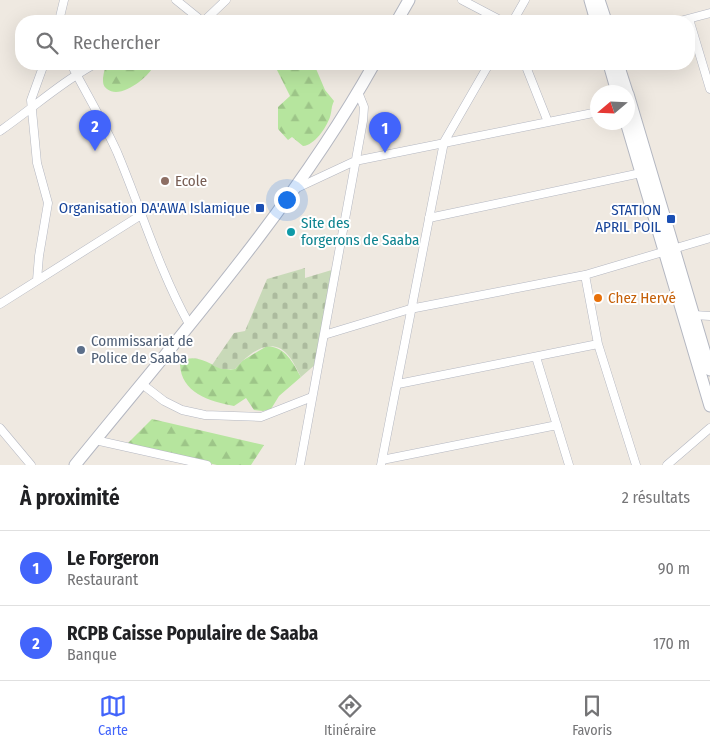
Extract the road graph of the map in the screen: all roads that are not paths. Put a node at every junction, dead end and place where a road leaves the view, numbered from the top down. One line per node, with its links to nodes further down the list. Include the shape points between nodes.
1 (64, 0): 10 (street)
2 (176, 0): 11 (street)
3 (226, 0): 12 (street)
4 (409, 0): 13 (street)
5 (462, 0): 14 (street)
6 (525, 0): 15 (street)
7 (590, 0): 16 (street)
8 (599, 0): 17 (street)
9 (710, 13): 18 (street)
10 (60, 15)
11 (195, 15)
12 (210, 15)
13 (400, 15)
14 (491, 15)
15 (516, 15)
16 (594, 15)
17 (604, 15)
18 (695, 17)
19 (695, 34): 20 (street)
20 (707, 65): 32 (street)
21 (42, 70): 34 (street, via 32,95)
22 (74, 70): 29 (street)
23 (84, 70): 29 (street)
24 (371, 70): 33 (street)
25 (486, 70): 40 (street)
26 (527, 70): 36 (street)
27 (611, 70): 30 (street)
28 (620, 70): 31 (street)
29 (76, 74): 34 (street); 44 (street, via 100,116)
30 (615, 85)
31 (625, 85)
32 (710, 89)
33 (358, 92): 41 (street, via 364,107); 43 (street)
34 (31, 110): 39 (street); 49 (street, via 37,163 48,198)
35 (590, 114): 36 (street)
36 (548, 122): 40 (street)
37 (635, 123): 47 (street)
38 (628, 130): 42 (street)
39 (0, 131)
40 (444, 142): 41 (street); 45 (street)
41 (356, 161): 43 (street); 55 (street)
42 (641, 173): 45 (street); 47 (street)
43 (293, 190): 54 (street)
44 (141, 215): 49 (street); 54 (street)
45 (428, 218): 51 (street)
46 (710, 238): 47 (street)
47 (669, 251): 48 (street); 52 (street); 62 (street)
48 (585, 275): 51 (street); 56 (street)
49 (38, 280): 50 (street)
50 (0, 304)
51 (410, 309): 55 (street); 60 (street)
52 (694, 316): 53 (street); 58 (street)
53 (710, 316)
54 (189, 324): 59 (street)
55 (324, 335): 61 (street)
56 (598, 344): 57 (street); 73 (street)
57 (536, 357): 60 (street); 63 (street)
58 (710, 370)
59 (142, 384): 61 (street, via 182,410 205,415 261,417); 66 (street)
60 (398, 384): 67 (street)
61 (312, 397): 71 (street)
62 (710, 406)
63 (557, 425): 67 (street); 72 (street)
64 (0, 428): 68 (street)
65 (710, 428): 74 (street)
66 (95, 440): 69 (street); 70 (street)
67 (382, 462)
68 (31, 465)
69 (75, 465)
70 (207, 465)
71 (300, 465)
72 (569, 465)
73 (636, 465)
74 (666, 465)

